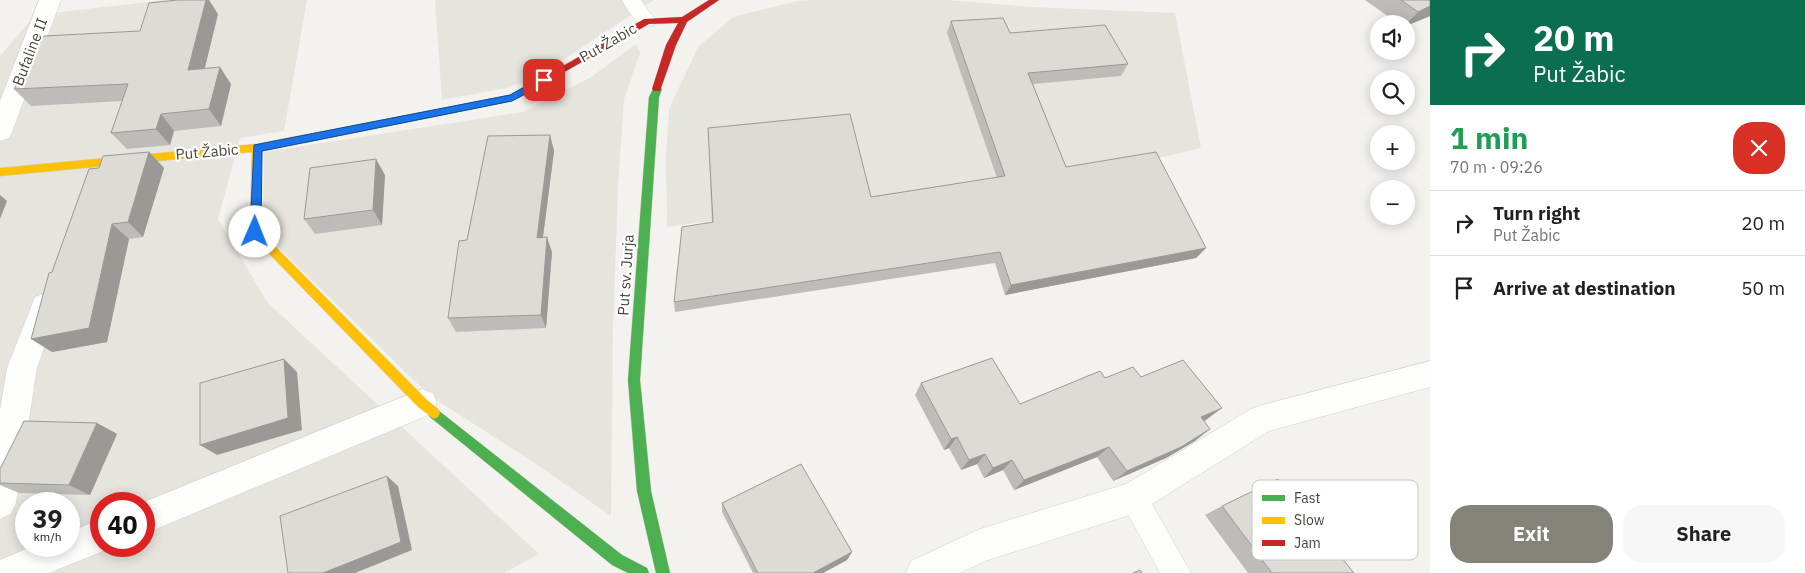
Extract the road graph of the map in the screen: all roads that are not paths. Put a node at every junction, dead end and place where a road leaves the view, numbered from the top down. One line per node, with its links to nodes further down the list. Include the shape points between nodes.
1 (50, 0): 6 (street, Bufaline II)
2 (632, 0): 5 (lane)
3 (715, 0): 4 (street, Put sv. Jurja)
4 (684, 20): 5 (street, Put Žabic); 20 (street, Put sv. Jurja, via 671,45 654,96 634,380 644,491)
5 (647, 21): 7 (street, Put Žabic, via 512,98)
6 (0, 132)
7 (257, 148): 8 (street, Put Žabic); 13 (street, via 255,232)
8 (96, 163): 9 (street, Put Žabic); 10 (street)
9 (0, 172)
10 (86, 191)
11 (52, 284): 15 (street, via 22,368)
12 (1430, 374): 14 (street, via 1262,419)
13 (422, 404): 16 (street); 19 (street, via 618,560)
14 (1132, 498): 21 (street, via 980,546); 22 (lane)
15 (0, 504)
16 (155, 513)
17 (90, 540): 18 (street)
18 (10, 573)
19 (642, 573)
20 (663, 573)
21 (922, 573)
22 (1176, 573)

